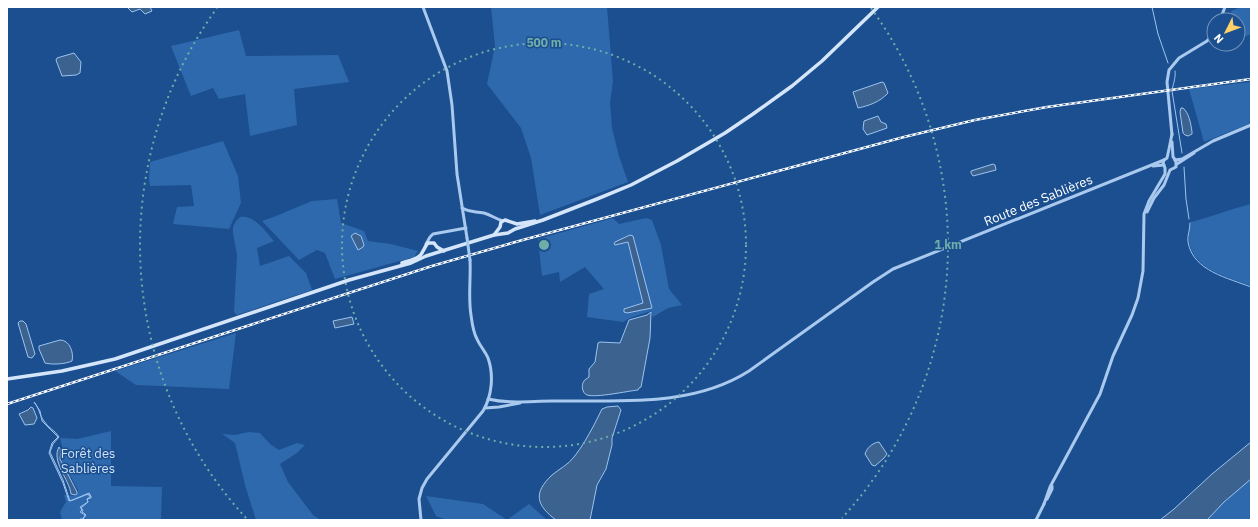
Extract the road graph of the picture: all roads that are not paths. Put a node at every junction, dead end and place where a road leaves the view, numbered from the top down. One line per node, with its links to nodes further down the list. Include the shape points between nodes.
1 (423, 7): 13 (street, via 447,71)
2 (878, 7): 15 (main road, via 807,73 725,133 677,162 631,185)
3 (1206, 42): 5 (street, via 1179,58 1169,70 1167,82)
4 (1251, 125): 6 (street)
5 (1172, 134): 7 (street); 8 (street)
6 (1203, 146): 8 (street, via 1182,159); 9 (street)
7 (1165, 159): 8 (street); 10 (street); 11 (street, Route des Sablières)
8 (1174, 159): 9 (street)
9 (1177, 164): 12 (street)
10 (1165, 167): 11 (street, Route des Sablières, via 1156,165); 12 (street); 16 (street, via 1165,174 1147,206)
11 (1145, 168): 34 (street, Route des Sablières, via 900,266 873,282 749,371 711,389 645,400)
12 (1170, 170): 16 (street)
13 (462, 208): 14 (street); 18 (street)
14 (469, 212): 17 (street, via 485,213); 18 (street)
15 (553, 216): 20 (main road, via 520,224); 23 (main road)
16 (1144, 219): 37 (street, via 1144,271 1137,302 1098,398 1050,487)
17 (497, 220): 19 (street); 21 (street)
18 (465, 221): 22 (street)
19 (503, 221): 20 (main road); 21 (main road)
20 (511, 222): 23 (main road)
21 (500, 226): 24 (main road); 25 (main road)
22 (466, 228): 26 (street); 33 (street, bridge, via 470,260 471,314 475,336 489,362 491,381)
23 (511, 230): 24 (main road)
24 (504, 233): 25 (main road)
25 (494, 235): 29 (main road)
26 (436, 240): 27 (main road); 27 (street, via 430,237); 29 (main road); 30 (main road, via 437,251)
27 (426, 244): 28 (main road)
28 (424, 250): 30 (main road, via 426,254); 31 (main road, via 417,258)
29 (444, 251): 30 (main road)
30 (432, 255): 31 (main road)
31 (380, 271): 32 (main road, via 115,359 62,371)
32 (7, 379)
33 (488, 400): 34 (street); 35 (street)
34 (524, 402): 35 (street, via 499,407)
35 (486, 406): 36 (street, via 427,479 419,499)
36 (422, 520)
37 (1036, 520)

